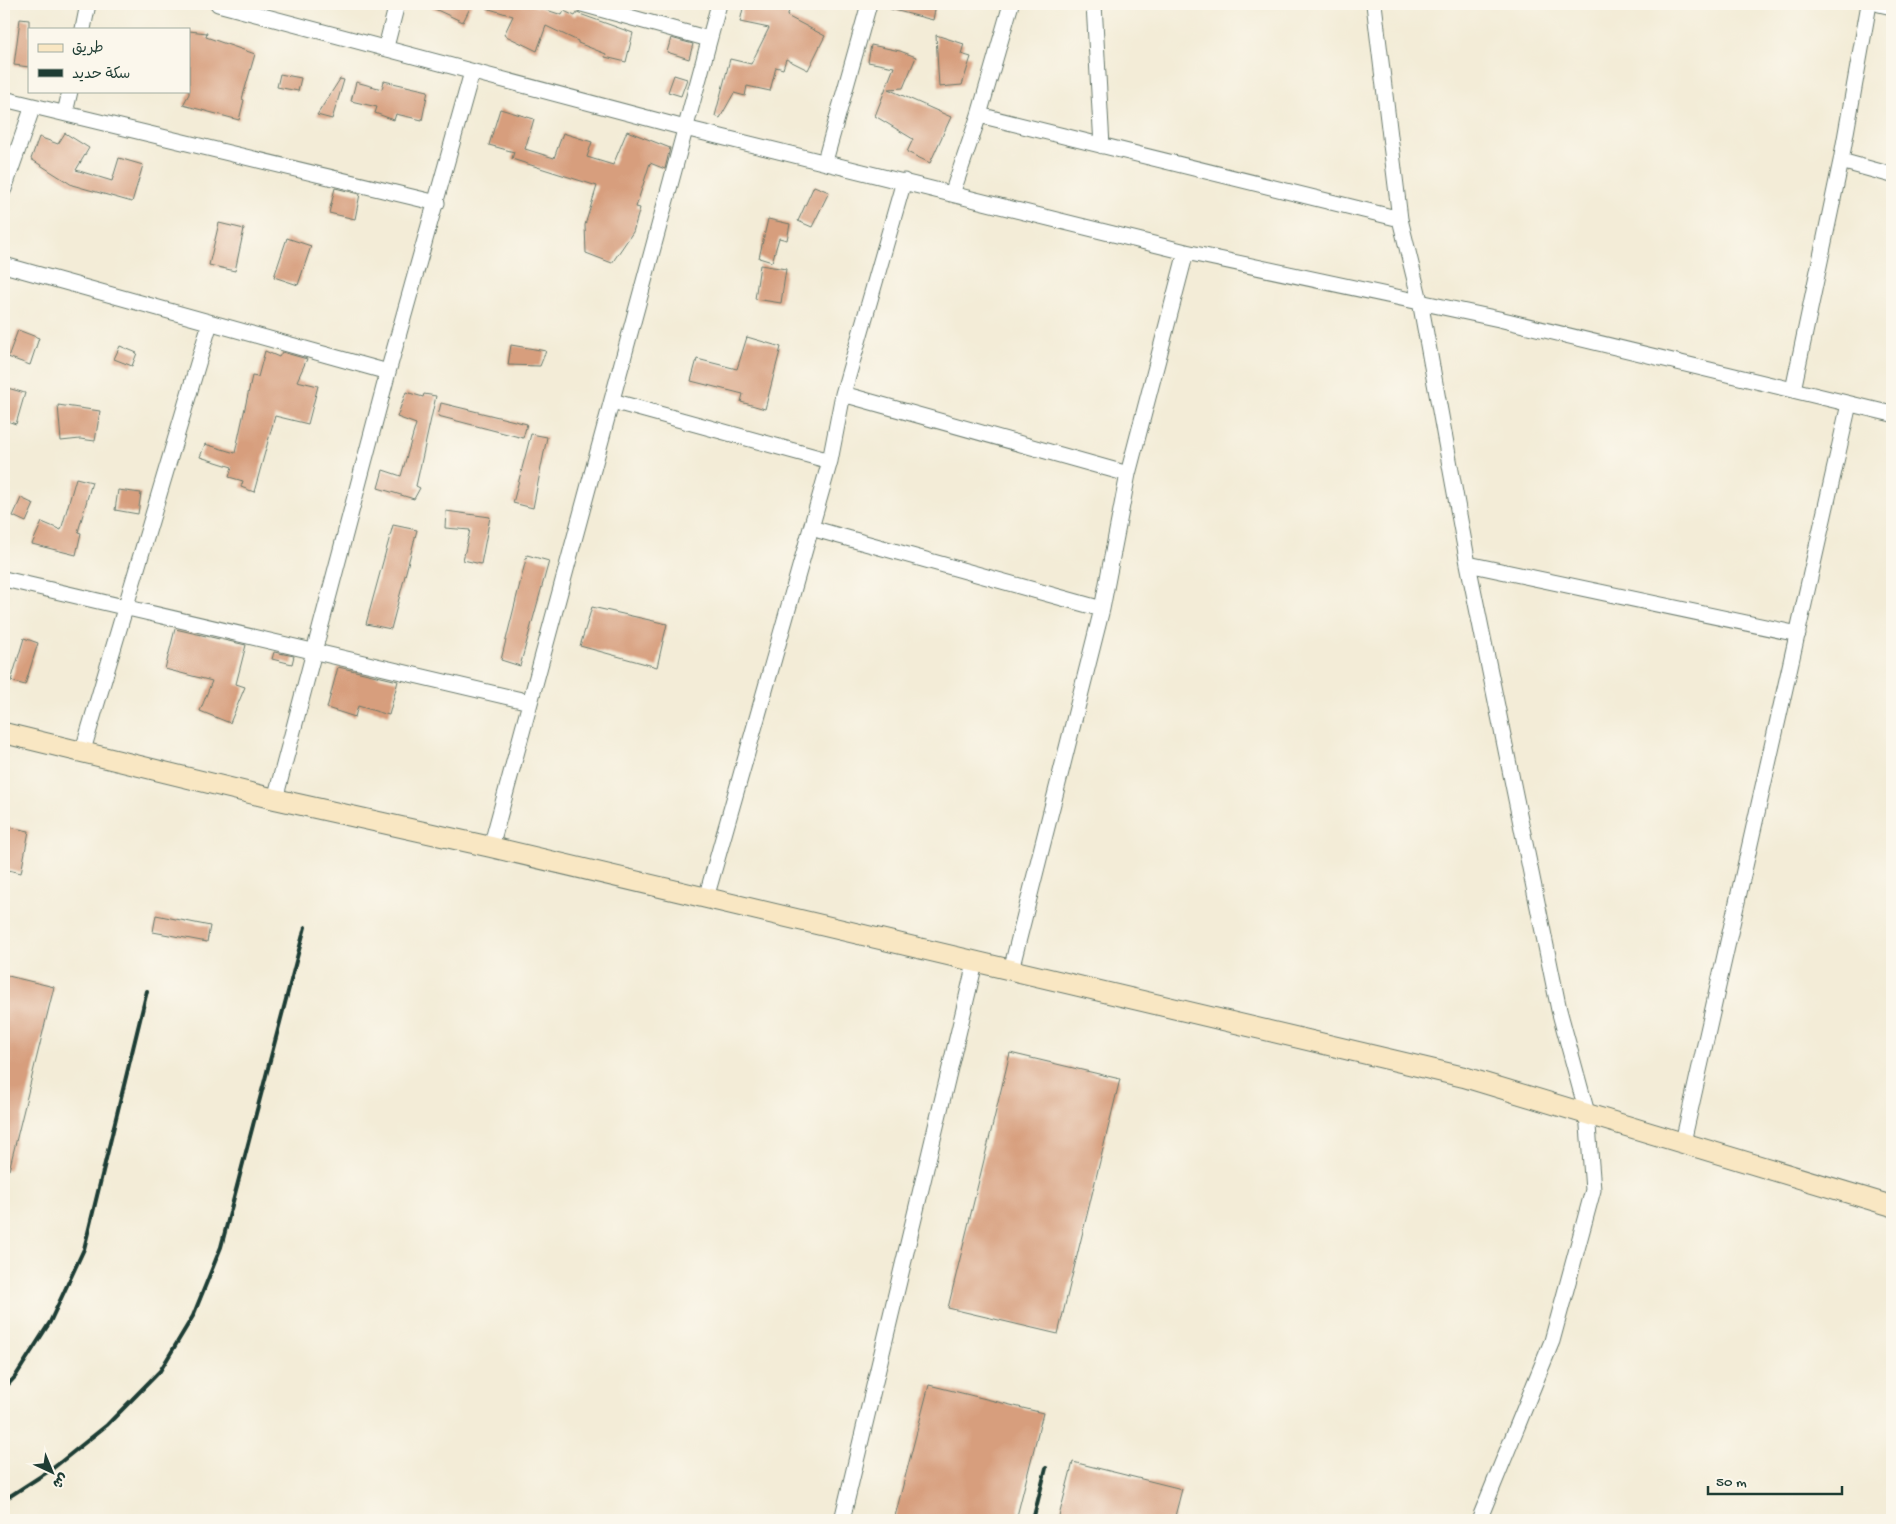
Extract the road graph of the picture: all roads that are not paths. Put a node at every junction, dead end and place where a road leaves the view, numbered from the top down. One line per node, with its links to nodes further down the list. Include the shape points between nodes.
1 (88, 4): 14 (street)
2 (218, 4): 13 (street)
3 (397, 4): 16 (street)
4 (582, 4): 15 (street)
5 (719, 4): 15 (street)
6 (869, 4): 25 (street)
7 (1011, 4): 22 (street)
8 (1094, 4): 24 (street)
9 (1374, 4): 32 (street)
10 (1869, 4): 26 (street)
11 (1879, 4): 12 (street)
12 (1892, 7)
13 (249, 8): 16 (street)
14 (83, 28)
15 (709, 39): 23 (street)
16 (386, 47): 17 (street)
17 (472, 72): 23 (street); 31 (street)
18 (70, 92): 21 (street)
19 (4, 99): 20 (street)
20 (33, 106): 21 (street); 29 (street)
21 (65, 114): 31 (street)
22 (979, 115): 24 (street); 30 (street)
23 (685, 128): 25 (street); 40 (street)
24 (1102, 146): 32 (street)
25 (826, 161): 28 (street)
26 (1841, 161): 27 (street); 38 (street)
27 (1892, 175)
28 (904, 181): 30 (street); 39 (street)
29 (4, 189)
30 (952, 194): 33 (street)
31 (437, 203): 37 (street)
32 (1400, 219): 35 (street)
33 (1186, 252): 35 (street); 44 (street)
34 (4, 265): 36 (street)
35 (1420, 301): 38 (street); 46 (street)
36 (210, 323): 37 (street); 48 (street)
37 (388, 372): 51 (street)
38 (1793, 390): 41 (street)
39 (843, 394): 43 (street); 44 (street)
40 (612, 402): 43 (street); 52 (street)
41 (1849, 404): 42 (street); 50 (street)
42 (1892, 414)
43 (830, 461): 45 (street)
44 (1128, 474): 49 (street)
45 (811, 528): 49 (street); 57 (street)
46 (1468, 564): 50 (street); 60 (street, via 1559,1010)
47 (4, 578): 48 (street)
48 (128, 608): 51 (street); 54 (street)
49 (1102, 609): 59 (street)
50 (1798, 634): 61 (street)
51 (314, 651): 52 (street); 55 (street)
52 (530, 702): 56 (street)
53 (4, 733): 54 (street)
54 (84, 750): 55 (street)
55 (275, 798): 56 (street)
56 (491, 847): 57 (street)
57 (706, 898): 58 (street)
58 (975, 963): 59 (street); 63 (street)
59 (1011, 970): 60 (street, via 1464,1077)
60 (1587, 1113): 61 (street); 64 (street, via 1593,1190 1588,1209 1552,1341)
61 (1683, 1142): 62 (street)
62 (1892, 1206)
63 (842, 1520)
64 (1479, 1520)

